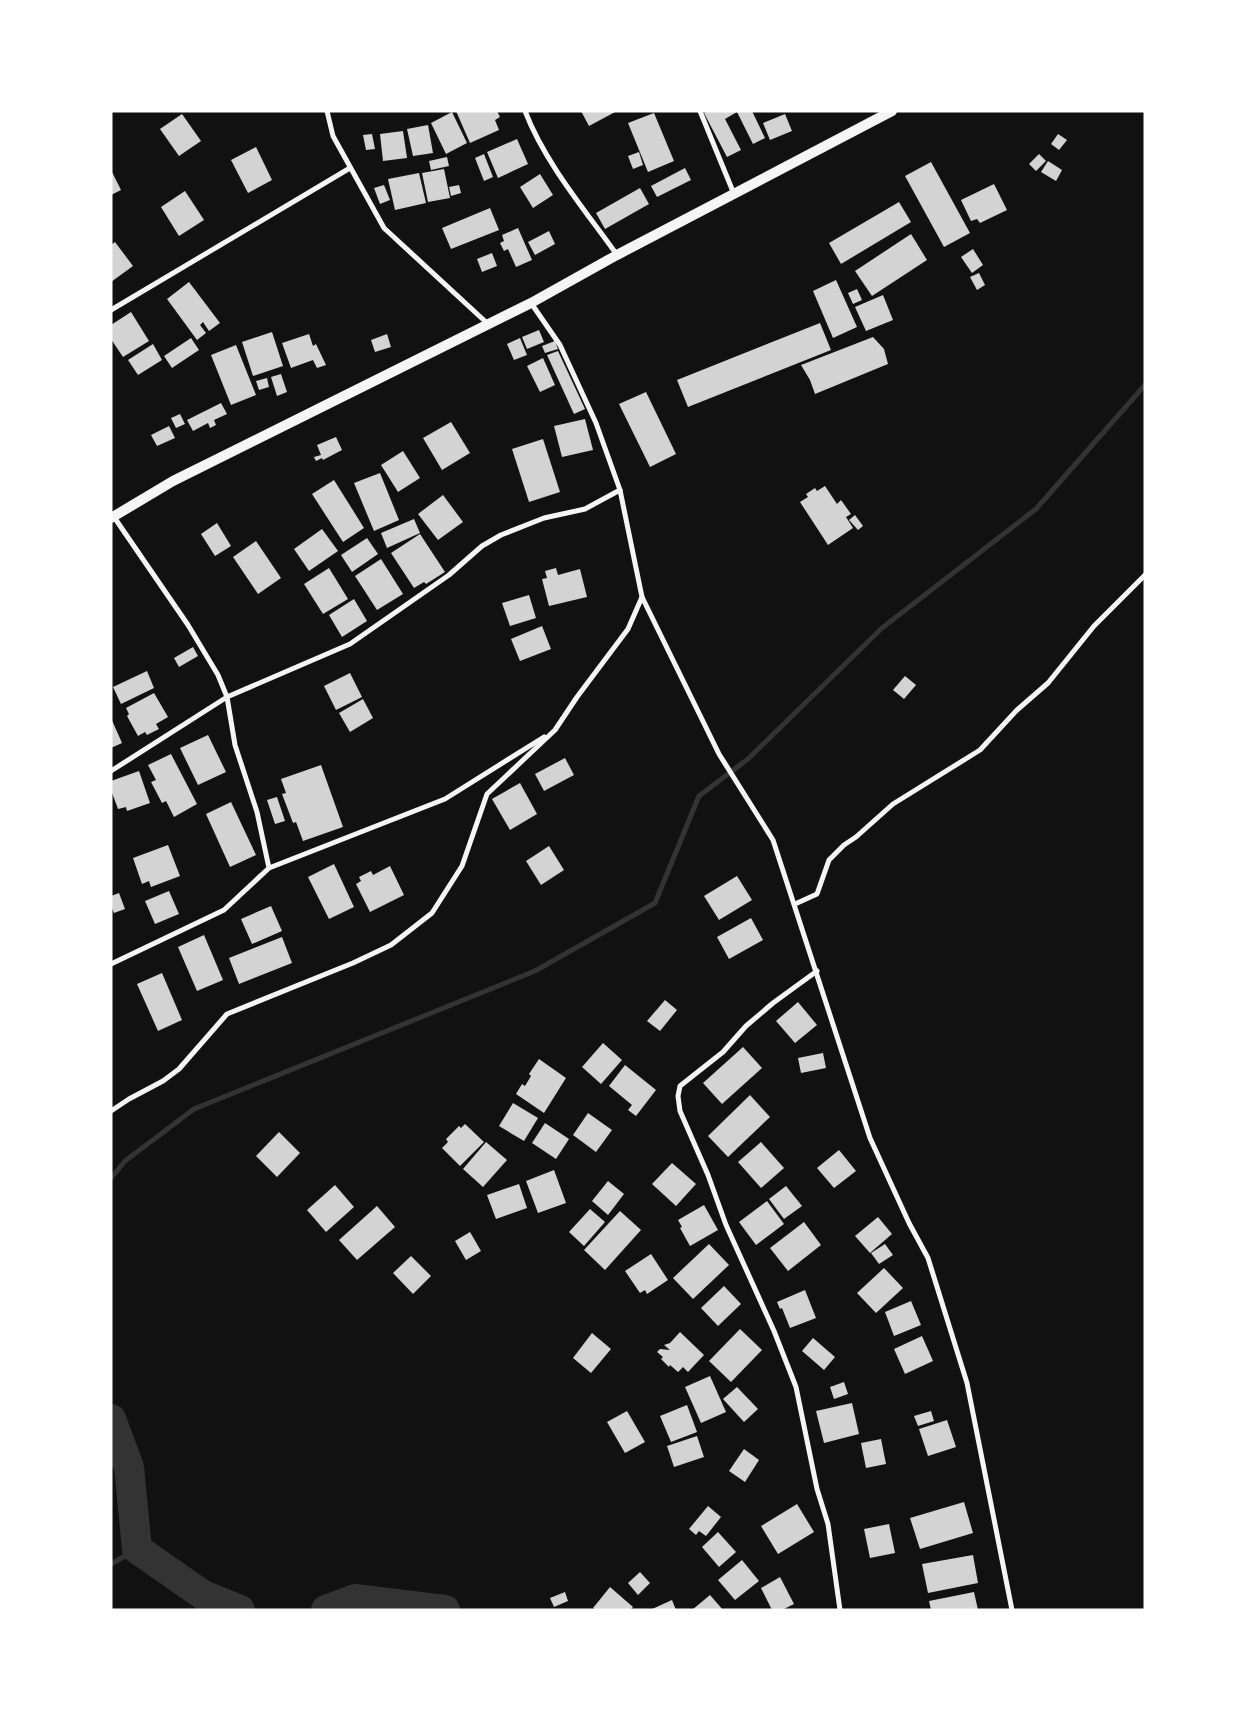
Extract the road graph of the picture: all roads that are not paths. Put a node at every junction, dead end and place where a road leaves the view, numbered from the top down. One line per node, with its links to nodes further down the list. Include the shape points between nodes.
1 (326, 111): 5 (street, via 333,136)
2 (525, 111): 7 (street, via 553,164)
3 (700, 111): 6 (street)
4 (892, 111): 6 (main road)
5 (350, 168): 9 (street); 10 (street, via 384,228)
6 (734, 194): 7 (main road)
7 (617, 255): 8 (main road)
8 (531, 303): 10 (main road); 11 (street, via 560,345 596,423)
9 (111, 310)
10 (488, 324): 12 (main road, via 173,481)
11 (620, 490): 14 (street); 15 (street, via 585,509 544,518 501,535 350,644)
12 (112, 517): 15 (street, via 188,625 218,675)
13 (1145, 575): 19 (street, via 1094,626 1048,683 1017,710 980,750 893,804 830,860 818,894)
14 (642, 597): 16 (street, via 628,629); 19 (street, via 719,754 773,840)
15 (227, 698): 17 (street); 18 (street, via 235,745 257,812)
16 (555, 730): 18 (street, via 445,799); 22 (street, via 487,794 462,866 432,913 390,945 353,964 227,1014 178,1069)
17 (111, 771)
18 (269, 868): 20 (street, via 224,910)
19 (795, 904): 21 (street)
20 (111, 964)
21 (817, 971): 23 (street, via 746,1026 723,1052 680,1086 678,1096 680,1111 726,1225 796,1387 828,1524); 24 (street, via 870,1138 928,1258 967,1383)
22 (111, 1111)
23 (840, 1610)
24 (1012, 1610)

